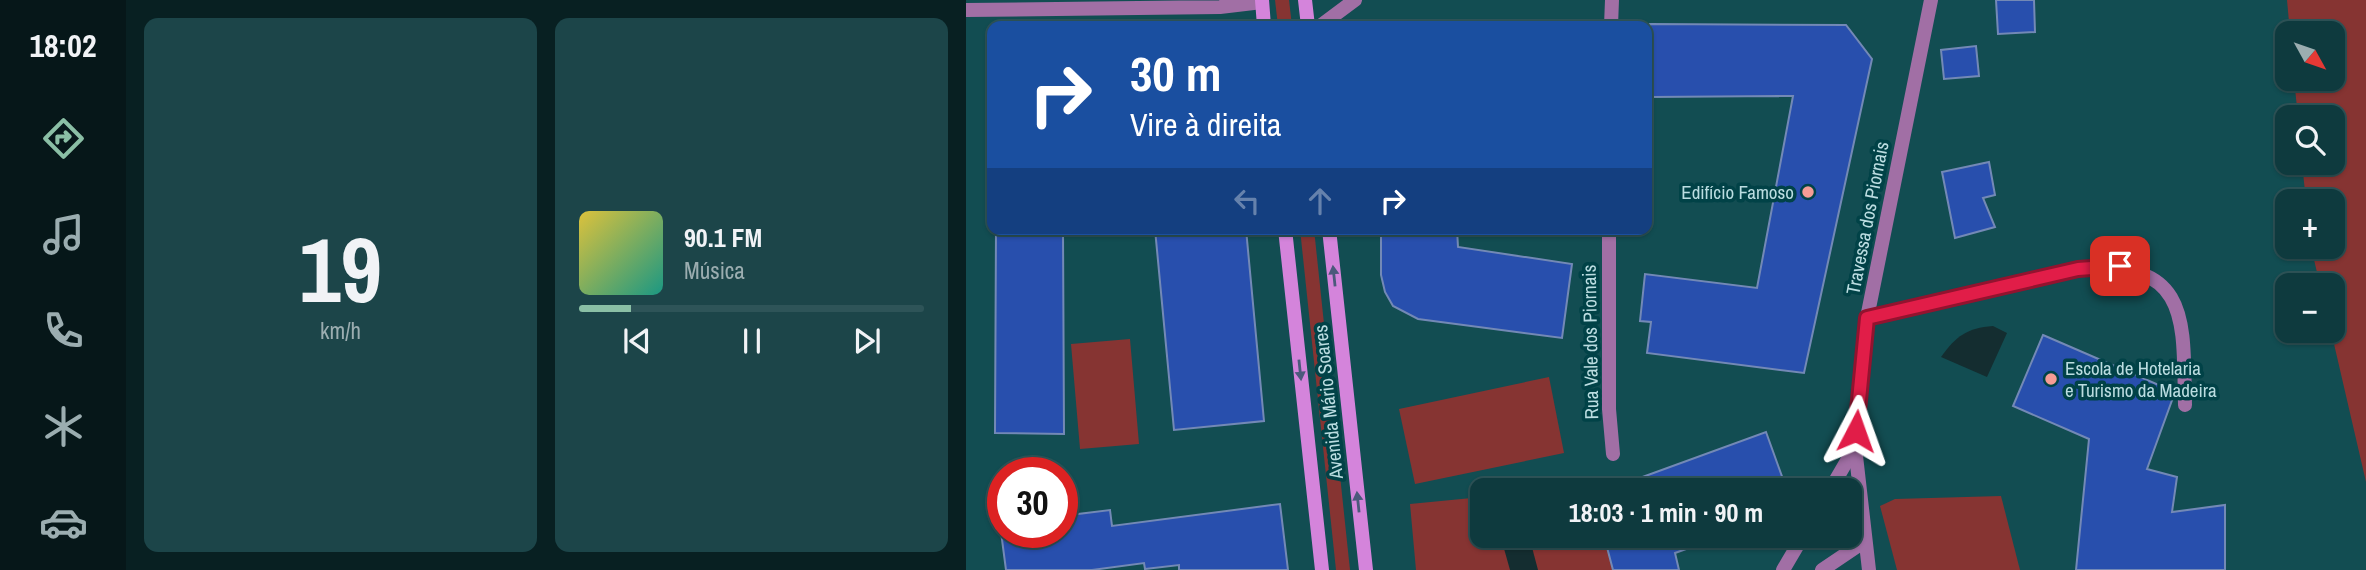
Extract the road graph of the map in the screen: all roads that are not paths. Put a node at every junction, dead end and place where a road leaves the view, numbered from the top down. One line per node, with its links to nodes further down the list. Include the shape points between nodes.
1 (1305, 0): 8 (main road)
2 (1355, 0): 9 (street)
3 (1612, 0): 10 (street)
4 (1931, 0): 14 (street, Travessa dos Piornais)
5 (1262, 1): 6 (street, via 1220,7); 7 (main road)
6 (966, 10)
7 (1264, 21)
8 (1307, 21)
9 (1327, 21)
10 (1611, 21)
11 (1286, 235): 21 (main road, Avenida Mário Soares, one-way to 21)
12 (1330, 235): 22 (main road, Avenida Mário Soares, one-way to 12)
13 (1609, 235): 17 (street, Rua Vale dos Piornais, via 1608,384)
14 (1867, 318): 15 (street, via 2078,269 2120,266 2153,277 2175,302 2183,339); 16 (street, Travessa dos Piornais)
15 (2185, 405)
16 (1856, 447): 18 (street); 19 (street, Travessa dos Piornais)
17 (1613, 454)
18 (1837, 478)
19 (1865, 541): 24 (street); 25 (street, Travessa dos Piornais)
20 (1796, 548): 23 (street)
21 (1322, 570)
22 (1366, 570)
23 (1783, 570)
24 (1822, 570)
25 (1869, 570)

